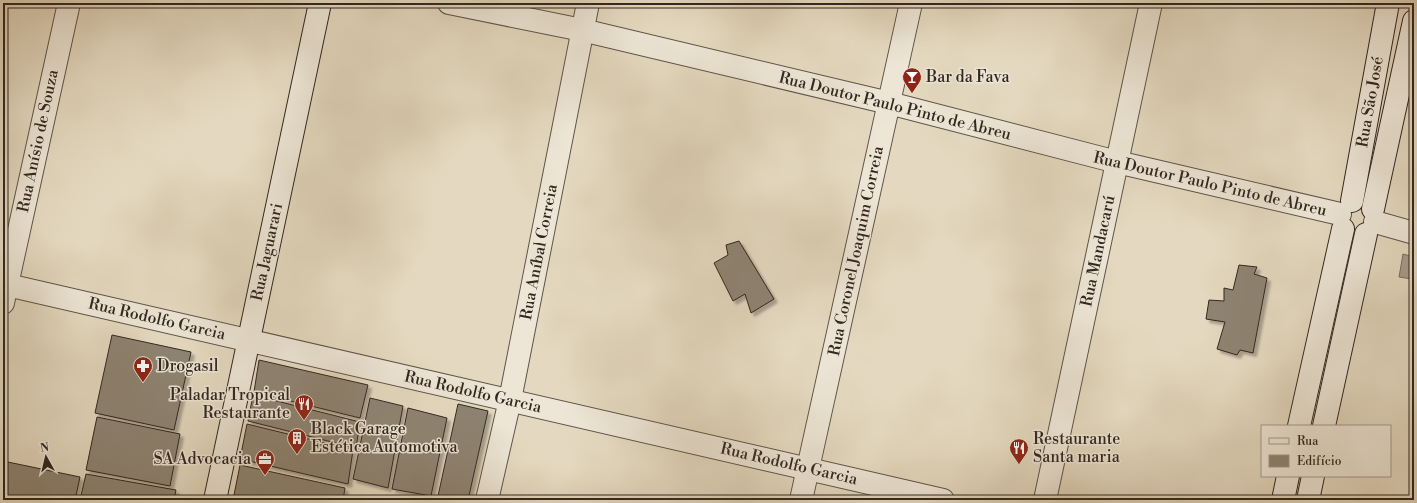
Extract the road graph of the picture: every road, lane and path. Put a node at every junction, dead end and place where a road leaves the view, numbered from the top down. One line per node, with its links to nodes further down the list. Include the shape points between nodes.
1 (69, 3): 15 (street, Rua Anísio de Souza)
2 (320, 3): 16 (street, Rua Jaguarari)
3 (449, 3): 9 (street, Rua Doutor Paulo Pinto de Abreu)
4 (588, 3): 9 (street, Rua Aníbal Correia)
5 (911, 3): 10 (street, Rua Coronel Joaquim Correia)
6 (1151, 3): 11 (street, Rua Mandacarú)
7 (1388, 3): 12 (street, Rua São José)
8 (1414, 21): 13 (street, Rua São José)
9 (582, 30): 10 (street, Rua Doutor Paulo Pinto de Abreu); 17 (street, Rua Aníbal Correia)
10 (889, 103): 11 (street, Rua Doutor Paulo Pinto de Abreu); 20 (street, Rua Coronel Joaquim Correia)
11 (1117, 162): 12 (street, Rua Doutor Paulo Pinto de Abreu); 27 (street, Rua Mandacarú)
12 (1345, 215): 13 (street, via 1364,202 1369,204); 13 (street, via 1348,234 1354,236); 18 (street, Rua São José)
13 (1371, 222): 14 (street); 19 (street, Rua São José)
14 (1414, 233)
15 (4, 291): 16 (street, Rua Rodolfo Garcia)
16 (249, 340): 17 (street, Rua Rodolfo Garcia); 23 (street, Rua Jaguarari)
17 (510, 400): 20 (street, Rua Rodolfo Garcia); 24 (street, Rua Aníbal Correia)
18 (1299, 425)
19 (1324, 425)
20 (808, 469): 25 (street, Rua Coronel Joaquim Correia); 26 (street, Rua Rodolfo Garcia)
21 (1288, 477): 28 (street)
22 (1314, 477): 29 (street)
23 (215, 500)
24 (488, 500)
25 (801, 500)
26 (943, 500)
27 (1045, 500)
28 (1283, 500)
29 (1308, 500)

